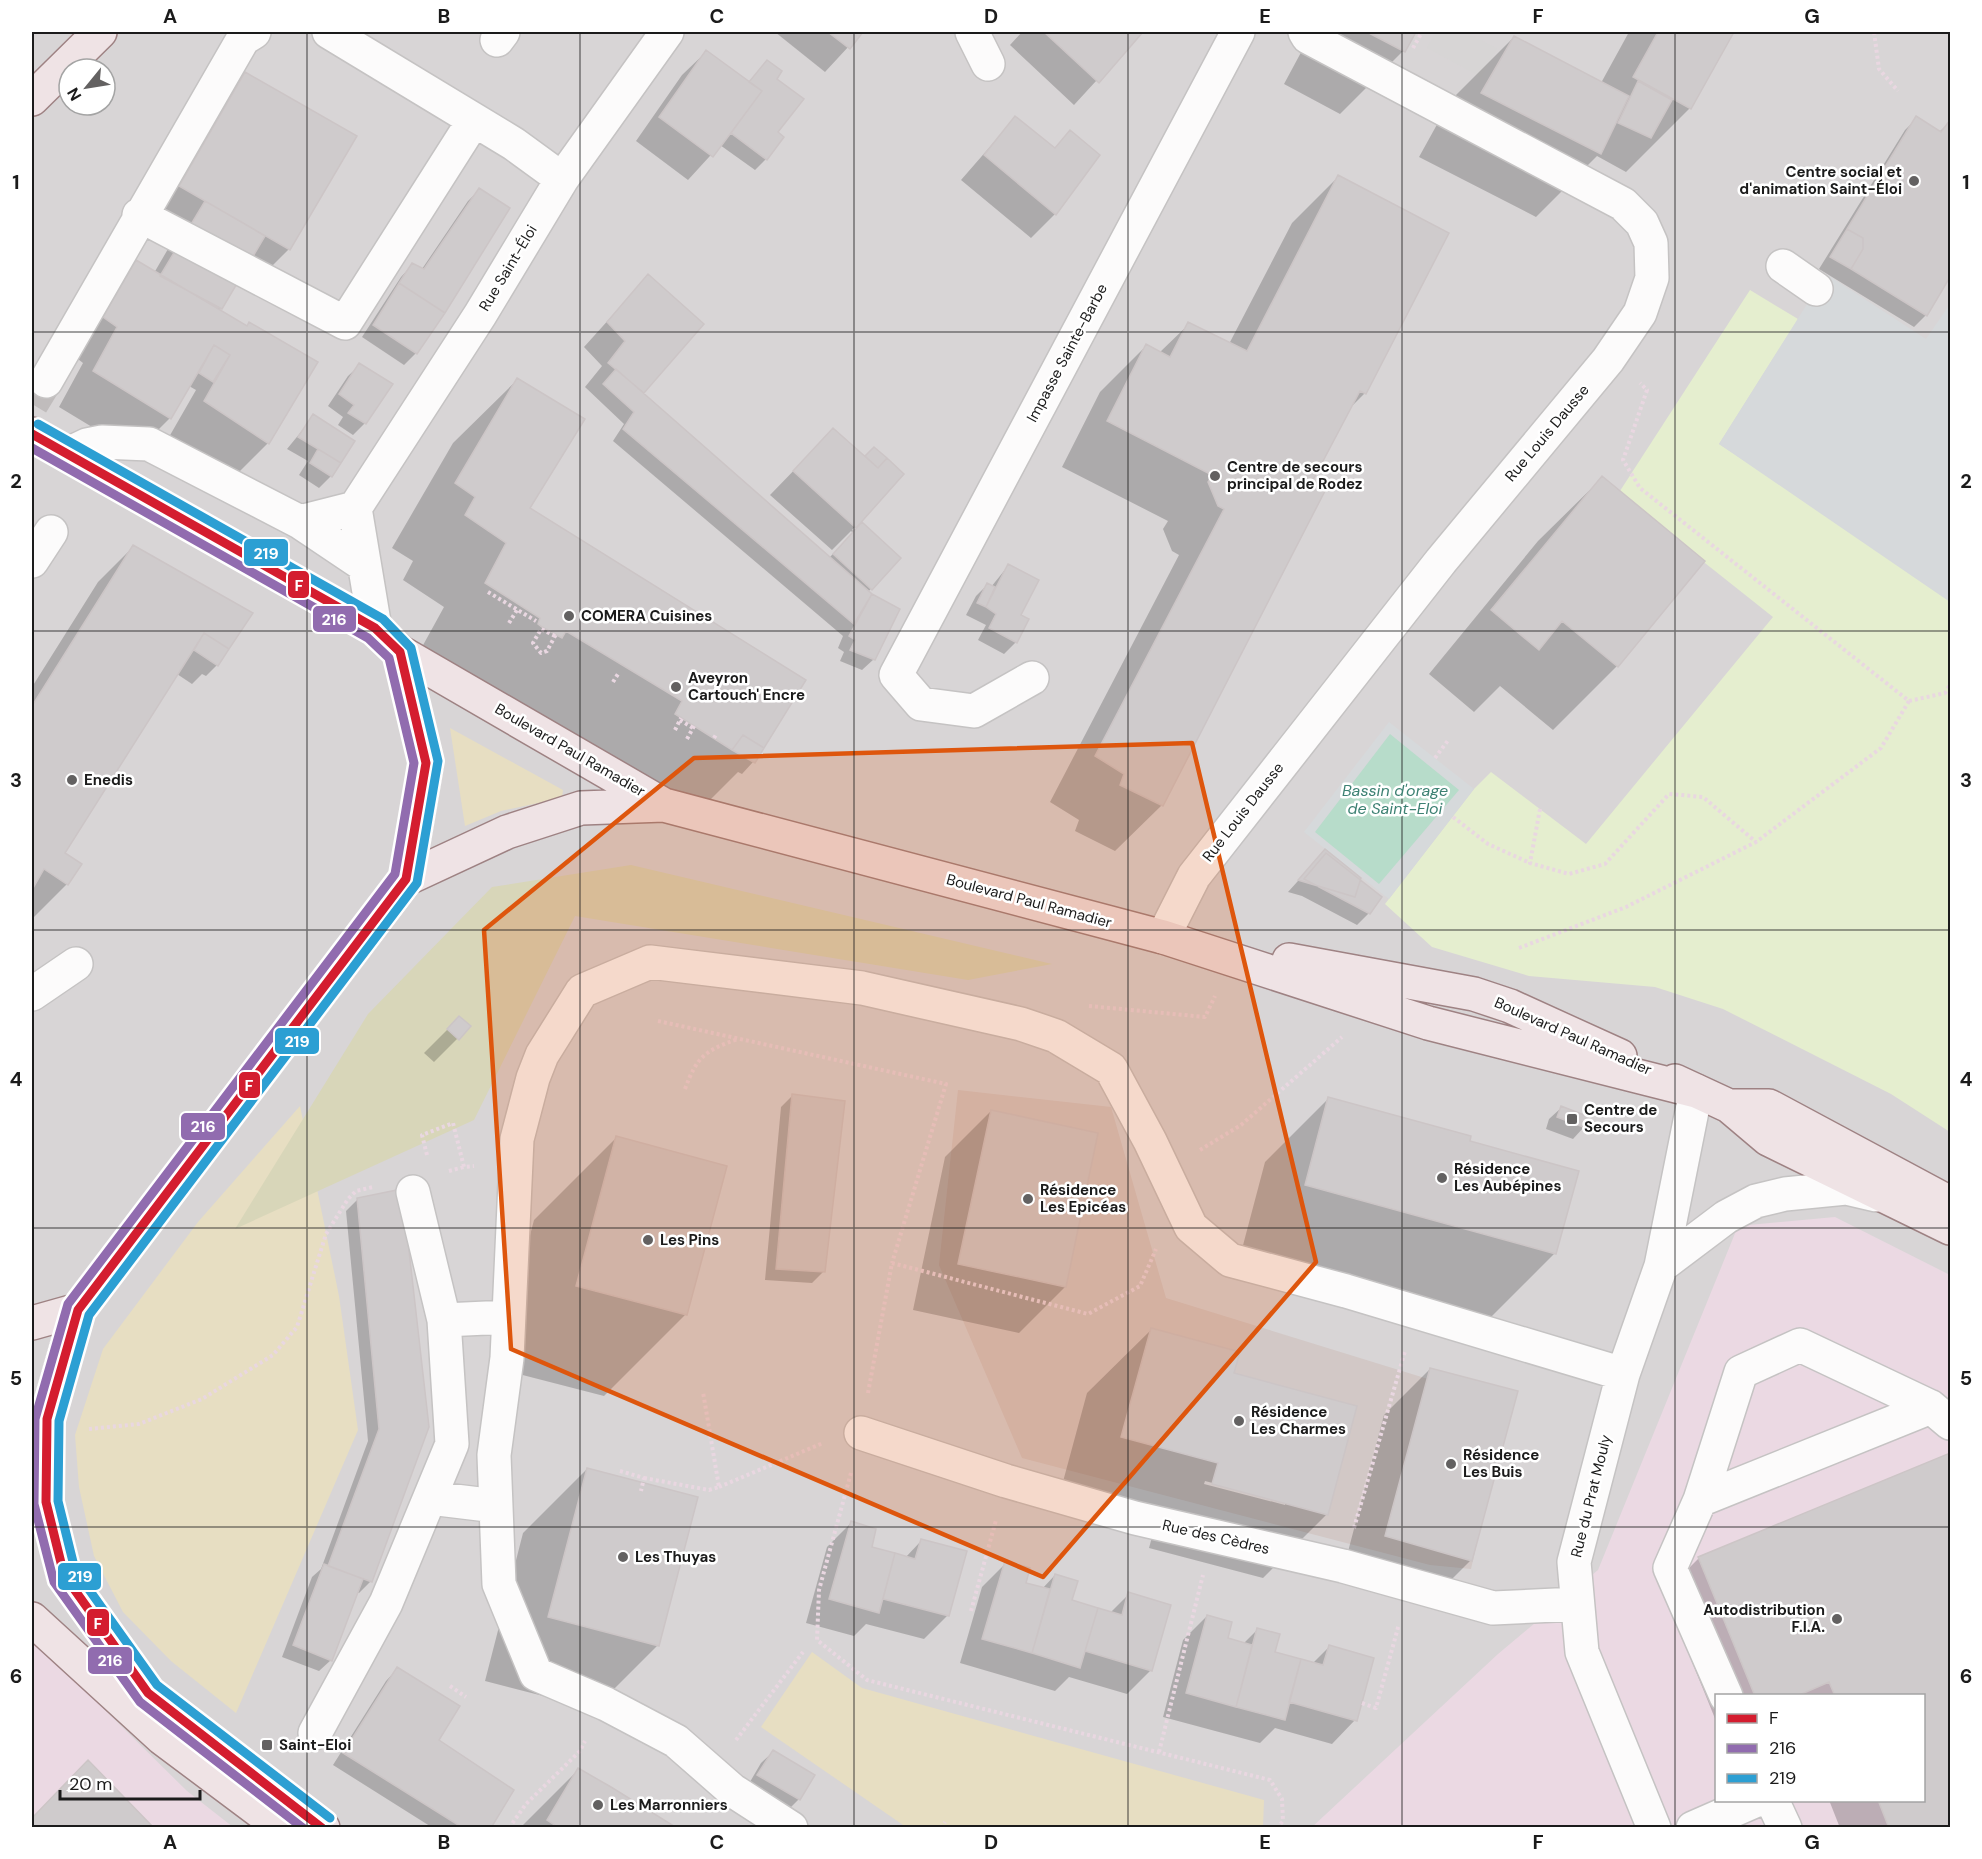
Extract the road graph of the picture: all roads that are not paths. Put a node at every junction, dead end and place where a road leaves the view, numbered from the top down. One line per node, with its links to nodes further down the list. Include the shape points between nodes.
1 (100, 32): 9 (main road)
2 (254, 32): 12 (street, via 243,39)
3 (329, 32): 10 (street)
4 (667, 32): 11 (street, Rue Saint-Éloi)
5 (972, 32): 8 (street)
6 (1238, 32): 25 (street, Impasse Sainte-Barbe, via 897,675 921,704 974,711)
7 (1305, 32): 28 (street, Rue Louis Dausse, via 1317,42 1623,204 1642,223 1651,243 1652,278 1640,313 1608,360 1442,561 1194,876)
8 (988, 64)
9 (32, 99)
10 (474, 120): 11 (street); 12 (street, via 345,323)
11 (562, 179): 18 (street, Rue Saint-Éloi, via 480,315)
12 (139, 215): 15 (street)
13 (1783, 266): 14 (street)
14 (1816, 289)
15 (46, 381)
16 (32, 434): 17 (main road, Boulevard Paul Ramadier)
17 (68, 454): 19 (street, via 102,442 150,444); 23 (main road, Boulevard Paul Ramadier)
18 (355, 508): 19 (street); 22 (street)
19 (300, 522): 22 (street)
20 (51, 532): 21 (street)
21 (32, 561)
22 (364, 566): 23 (street)
23 (375, 628): 24 (main road, Boulevard Paul Ramadier)
24 (400, 652): 26 (main road, Boulevard Paul Ramadier); 27 (main road, via 426,763)
25 (1032, 678)
26 (664, 805): 27 (main road, via 581,808 507,832); 28 (main road, Boulevard Paul Ramadier)
27 (406, 879): 38 (main road)
28 (1163, 937): 31 (main road, Boulevard Paul Ramadier, via 1428,1023)
29 (76, 964): 30 (street)
30 (32, 994)
31 (1696, 1091): 32 (main road, Boulevard Paul Ramadier); 37 (street, Rue du Prat Mouly)
32 (1729, 1106): 34 (main road, Boulevard Paul Ramadier, via 1768,1139); 35 (main road, Boulevard Paul Ramadier, via 1769,1106)
33 (413, 1192): 40 (street)
34 (1885, 1197): 36 (main road, Boulevard Paul Ramadier); 37 (street, via 1846,1188 1756,1201 1726,1217)
35 (1950, 1203)
36 (1950, 1228)
37 (1661, 1266): 42 (street, Rue du Prat Mouly)
38 (78, 1310): 41 (main road); 55 (main road, via 47,1419 46,1502 64,1575 148,1693)
39 (508, 1317): 40 (street); 42 (street, via 517,1139 542,1055 582,991 650,962 862,988 1021,1024 1056,1036 1111,1069 1191,1227 1230,1260); 47 (street, via 507,1358 494,1455)
40 (444, 1320): 45 (street, via 452,1444)
41 (32, 1323)
42 (1623, 1374): 48 (street, Rue du Prat Mouly, via 1574,1562)
43 (1941, 1415): 46 (street); 46 (street, via 1800,1345 1741,1372)
44 (861, 1433): 48 (street, Rue des Cèdres, via 1135,1518 1343,1566 1493,1608)
45 (430, 1498): 47 (street); 51 (street, via 386,1603)
46 (1700, 1500): 50 (street, via 1670,1568)
47 (496, 1506): 56 (street, via 499,1584 536,1674 676,1740 732,1790)
48 (1577, 1604): 57 (street, Rue du Prat Mouly, via 1582,1652)
49 (32, 1619): 54 (main road, via 162,1738)
50 (1726, 1694)
51 (315, 1733)
52 (1752, 1802): 58 (street)
53 (1773, 1802): 59 (street)
54 (282, 1827)
55 (323, 1827)
56 (791, 1827)
57 (1654, 1827)
58 (1693, 1827)
59 (1785, 1827)

